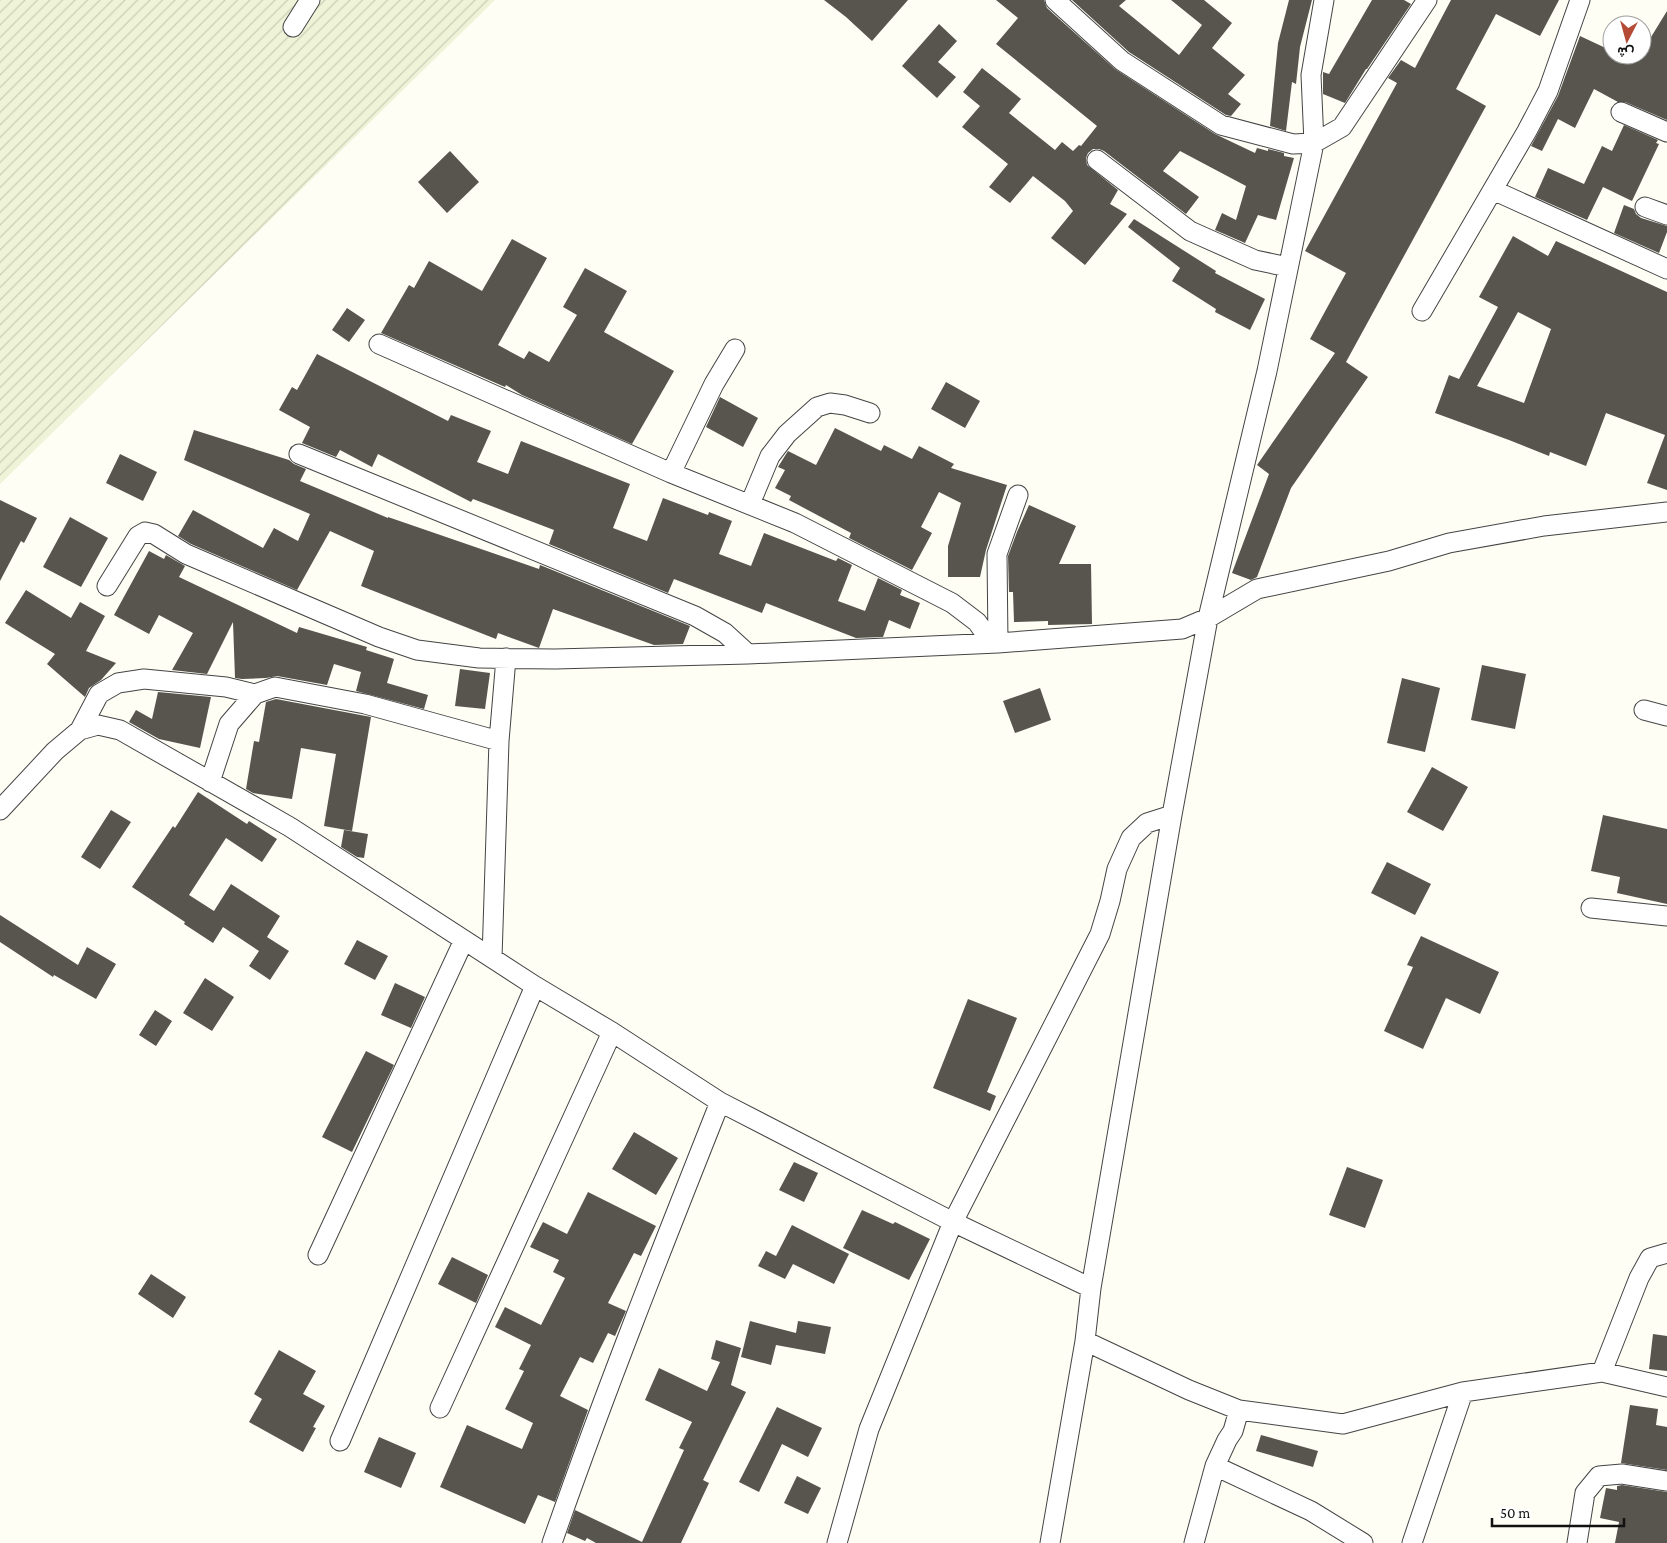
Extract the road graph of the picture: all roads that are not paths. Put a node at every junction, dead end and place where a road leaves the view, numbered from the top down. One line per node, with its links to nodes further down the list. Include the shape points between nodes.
1 (310, 0): 6 (street)
2 (1055, 0): 9 (street, via 1122,61 1221,125 1293,144)
3 (1324, 0): 9 (street, via 1311,75)
4 (1427, 0): 9 (street, via 1342,126)
5 (1580, 0): 11 (street, via 1548,91)
6 (293, 27)
7 (1621, 112): 8 (street)
8 (1667, 132)
9 (1314, 143): 14 (street)
10 (1097, 160): 14 (street, via 1190,231 1255,260)
11 (1493, 190): 15 (street); 16 (street)
12 (1645, 207): 13 (street)
13 (1667, 215)
14 (1288, 267): 26 (street, via 1267,371)
15 (1667, 269)
16 (1422, 311)
17 (379, 344): 21 (street)
18 (735, 349): 21 (street, via 714,384)
19 (870, 413): 23 (street, via 830,403 817,407 787,434 770,456)
20 (299, 454): 28 (street, via 695,616 726,633)
21 (671, 473): 23 (street)
22 (1018, 495): 27 (street, via 997,554)
23 (750, 504): 27 (street, via 795,523 952,603 977,622)
24 (1667, 512): 26 (street, via 1544,526 1449,543 1389,561 1257,589)
25 (107, 586): 29 (street, via 138,536 145,532 186,554 379,638 417,650)
26 (1208, 618): 27 (street, via 1182,629); 37 (street)
27 (995, 643): 28 (street)
28 (748, 654): 29 (street)
29 (506, 658): 34 (street)
30 (255, 694): 33 (street, via 226,686 144,678 118,683 99,694); 34 (street, via 275,687 284,688 365,704); 35 (street, via 228,724)
31 (1644, 710): 32 (street)
32 (1667, 716)
33 (80, 730): 35 (street, via 98,725 120,730); 36 (street)
34 (499, 742): 41 (street)
35 (210, 782): 40 (street, via 290,828)
36 (0, 810)
37 (1172, 815): 45 (street, via 1147,823 1131,838 1116,869 1100,934); 48 (street)
38 (1591, 908): 39 (street)
39 (1667, 916)
40 (464, 940): 41 (street); 47 (street)
41 (492, 958): 42 (street)
42 (535, 986): 43 (street); 55 (street)
43 (612, 1032): 44 (street); 53 (street)
44 (720, 1102): 45 (street); 58 (street, via 584,1451)
45 (953, 1222): 48 (street); 59 (street, via 869,1429)
46 (1667, 1253): 50 (street, via 1650,1258 1639,1278)
47 (318, 1255)
48 (1091, 1288): 49 (street)
49 (1085, 1341): 54 (street); 60 (street)
50 (1602, 1372): 51 (street); 52 (street)
51 (1667, 1388)
52 (1463, 1392): 54 (street, via 1343,1424); 63 (street)
53 (440, 1408)
54 (1239, 1410): 56 (street, via 1233,1431)
55 (340, 1441)
56 (1215, 1466): 61 (street); 62 (street, via 1311,1511)
57 (1667, 1481): 64 (street, via 1622,1474 1599,1476 1586,1493)
58 (552, 1543)
59 (837, 1543)
60 (1050, 1543)
61 (1194, 1543)
62 (1363, 1543)
63 (1412, 1543)
64 (1577, 1543)

